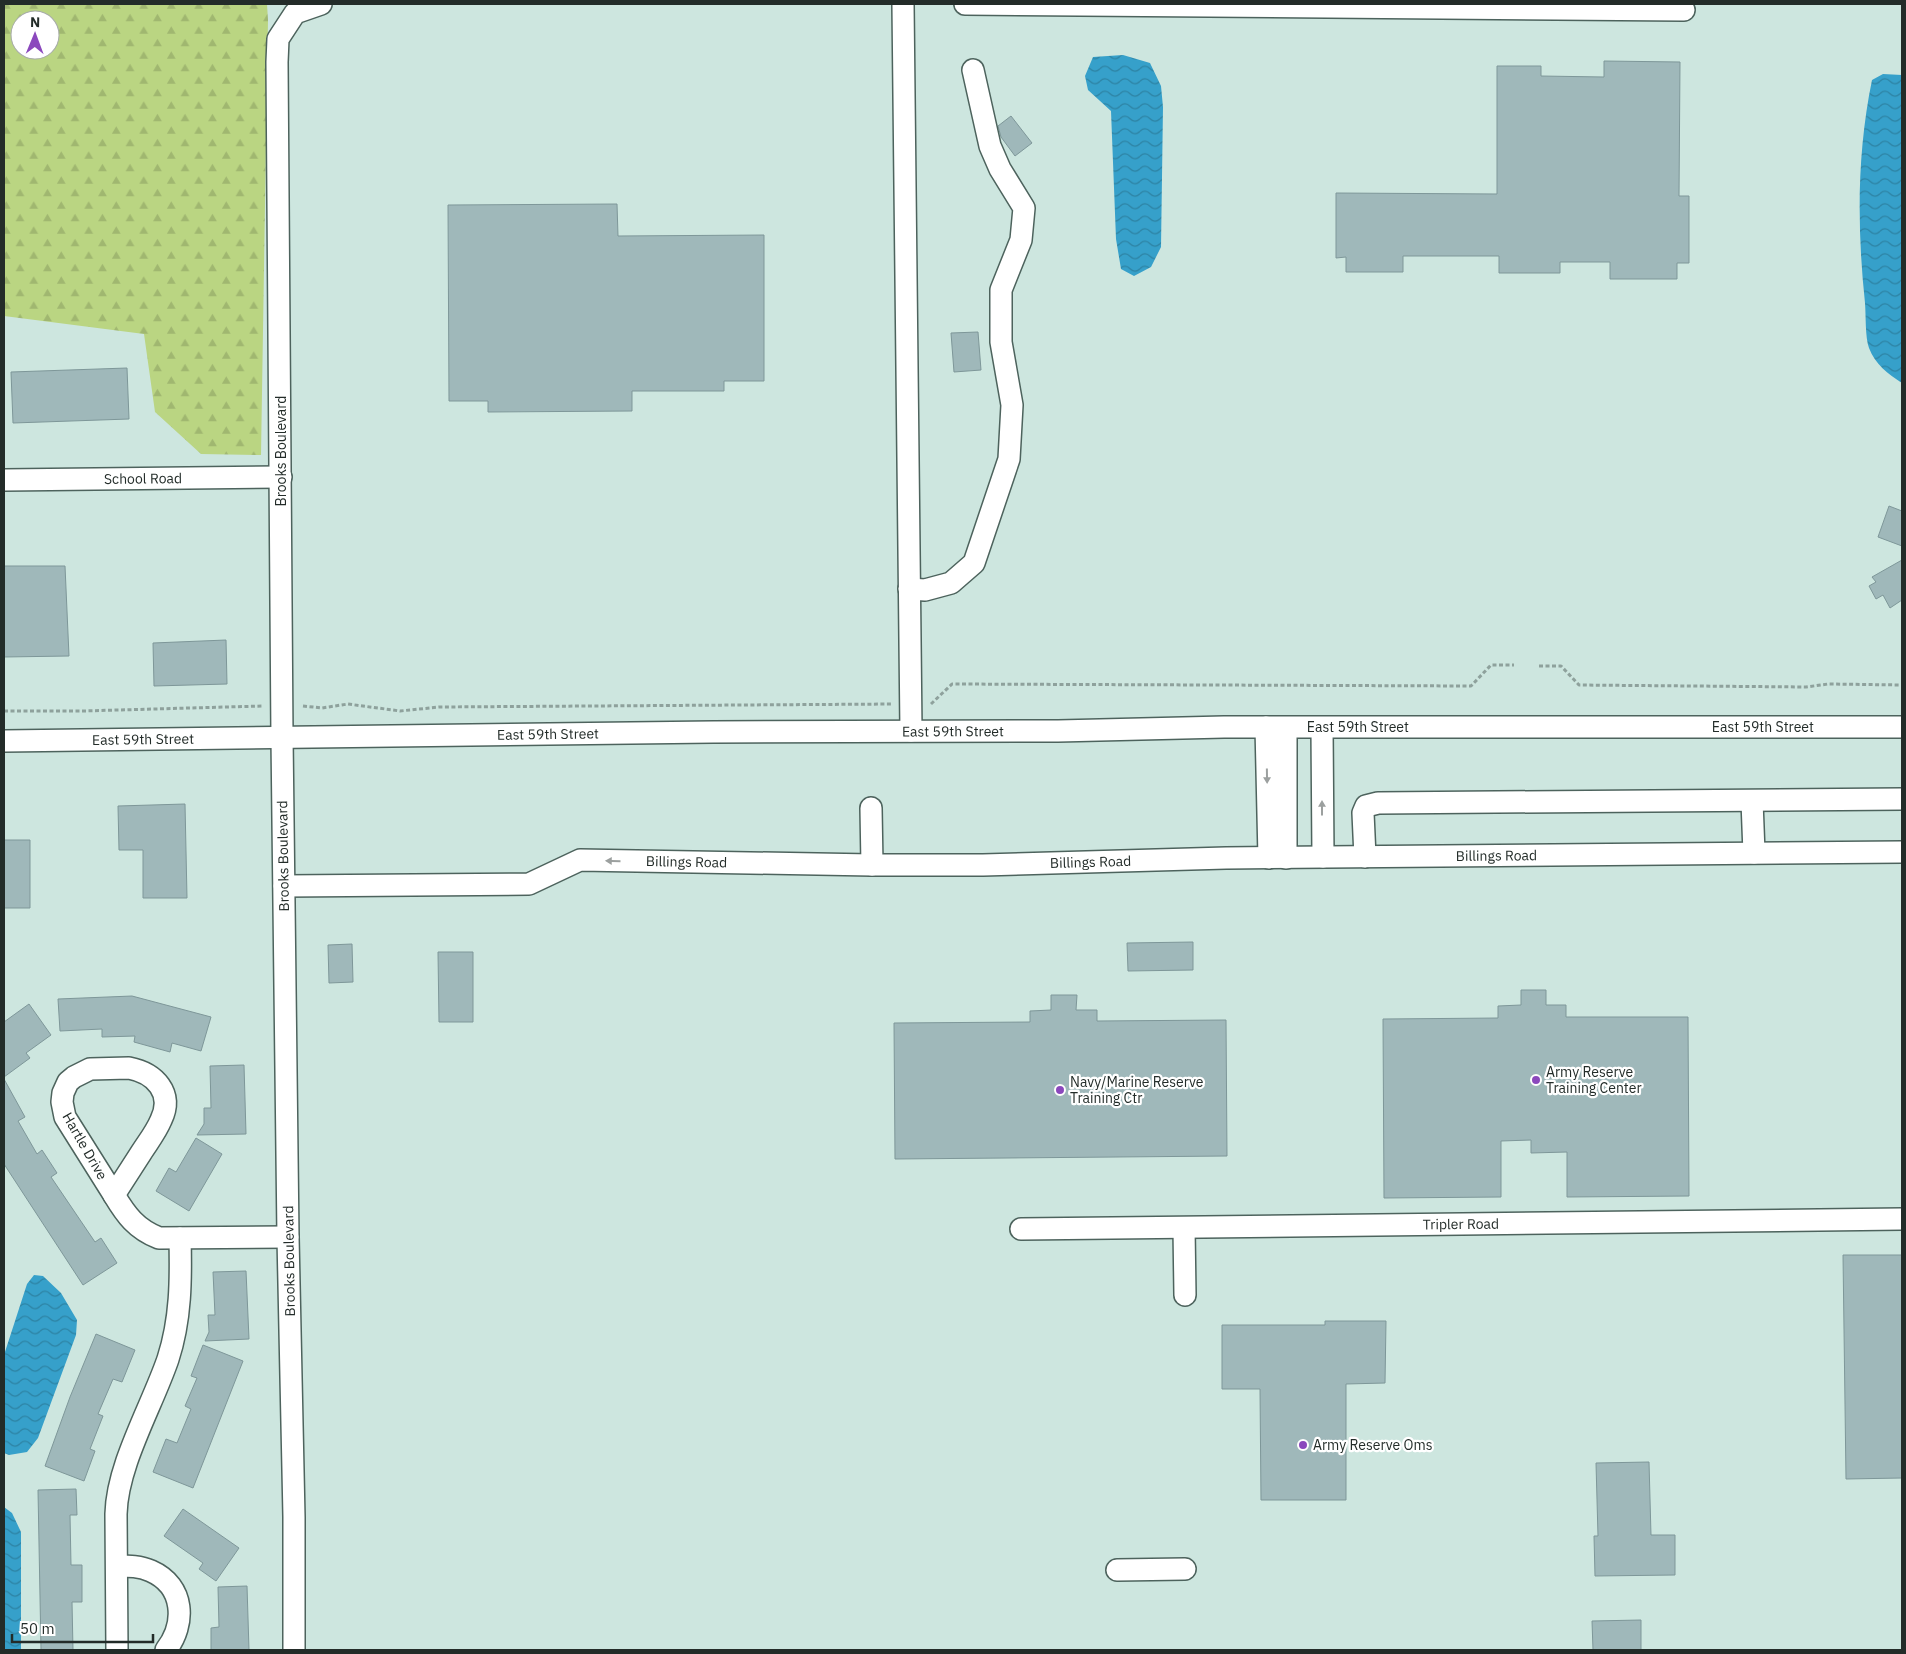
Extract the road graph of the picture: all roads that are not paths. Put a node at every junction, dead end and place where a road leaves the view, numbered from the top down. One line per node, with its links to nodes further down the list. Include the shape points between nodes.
1 (321, 4): 8 (street, Brooks Boulevard, via 295,13 278,38)
2 (903, 4): 10 (street)
3 (965, 4): 4 (street)
4 (1270, 5): 5 (street)
5 (1369, 6): 6 (street)
6 (1684, 10)
7 (973, 70): 10 (street, via 990,146 1024,208 1021,240 1001,290 1000,342 1012,405 1009,458 974,563 951,583 925,590)
8 (281, 477): 9 (street, School Road); 15 (street, Brooks Boulevard)
9 (4, 480)
10 (909, 589): 14 (street)
11 (1902, 727): 13 (street, East 59th Street)
12 (1276, 728): 13 (street, East 59th Street); 14 (street, East 59th Street); 24 (street, one-way to 24)
13 (1322, 728): 22 (street, one-way to 13)
14 (912, 731): 15 (street, East 59th Street)
15 (282, 737): 16 (street, East 59th Street); 26 (street, Brooks Boulevard)
16 (4, 741)
17 (1902, 799): 18 (street)
18 (1752, 800): 21 (street); 23 (street, via 1378,803 1366,806 1363,813)
19 (871, 808): 25 (street)
20 (1902, 852): 21 (street, Billings Road)
21 (1754, 853): 23 (street, Billings Road)
22 (1322, 857): 23 (street, Billings Road); 24 (street, Billings Road)
23 (1365, 857)
24 (1278, 858): 25 (street, Billings Road)
25 (872, 865): 26 (street, Billings Road, one-way to 26, via 580,860 529,884)
26 (284, 886): 31 (street, Brooks Boulevard)
27 (114, 1195): 27 (street, Hartle Drive, via 161,1122 165,1099 156,1080 140,1070 90,1068 68,1082 63,1094 63,1110); 32 (street, Hartle Drive, via 127,1216 141,1230 159,1238)
28 (1902, 1219): 29 (street, Tripler Road)
29 (1184, 1228): 30 (street, Tripler Road); 33 (street)
30 (1021, 1229)
31 (288, 1237): 32 (street, Hartle Drive); 37 (street, Brooks Boulevard)
32 (180, 1238): 34 (street, via 180,1293 174,1337 118,1491)
33 (1185, 1294)
34 (117, 1566): 38 (street); 39 (street, via 152,1571 172,1589 178,1602 180,1621 175,1638)
35 (1185, 1569): 36 (street)
36 (1116, 1570)
37 (295, 1649)
38 (117, 1650)
39 (166, 1650)

